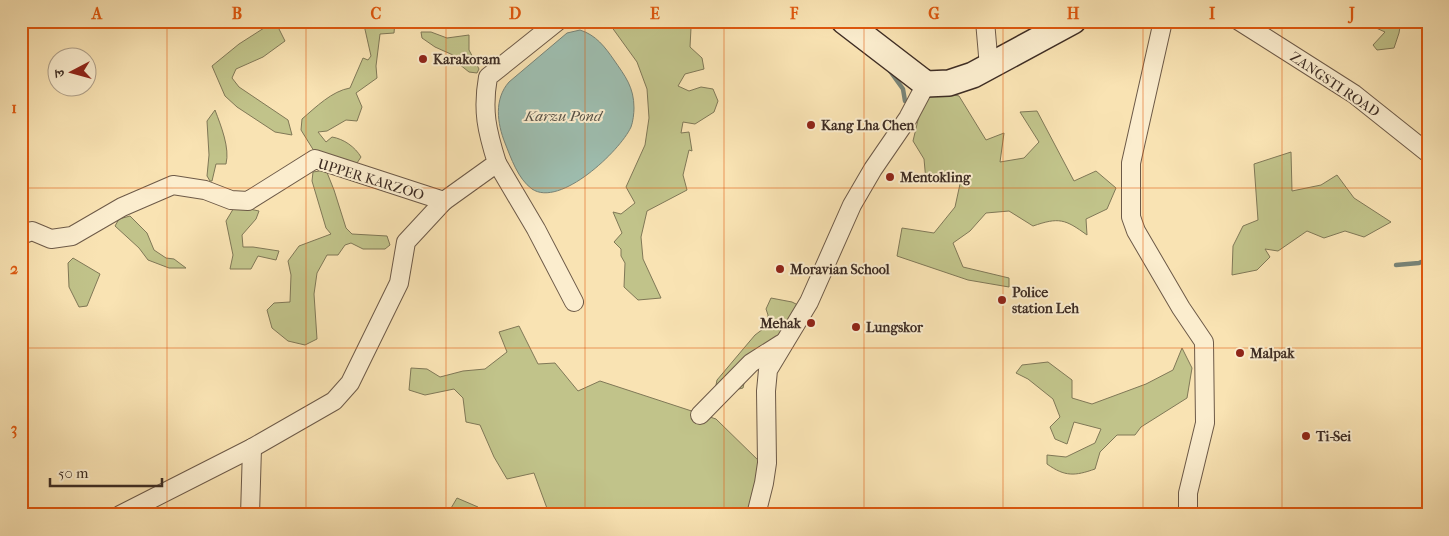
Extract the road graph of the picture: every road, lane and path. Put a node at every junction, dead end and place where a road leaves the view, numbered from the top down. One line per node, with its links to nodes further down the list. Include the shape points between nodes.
1 (558, 21): 10 (street, via 488,77 484,99 487,131)
2 (844, 21): 8 (main road)
3 (985, 21): 7 (street)
4 (1073, 21): 7 (main road)
5 (1163, 21): 20 (street, via 1131,163 1131,216 1136,231 1204,342 1206,423 1188,493)
6 (1239, 21): 9 (street, ZANGSTI ROAD, via 1354,94)
7 (989, 67): 8 (main road, via 949,83)
8 (926, 84): 14 (street, via 852,205 809,302)
9 (1428, 153)
10 (498, 163): 11 (street); 13 (street)
11 (444, 201): 12 (street, UPPER KARZOO, via 315,159 248,201 174,186 122,208 72,236 51,239 32,231); 16 (street, via 406,242 399,283 350,383 334,401)
12 (21, 235)
13 (574, 302)
14 (786, 341): 15 (street, via 751,363); 19 (street, via 768,370 767,463)
15 (700, 415)
16 (252, 448): 17 (street); 18 (street)
17 (120, 515)
18 (250, 515)
19 (756, 515)
20 (1188, 515)

